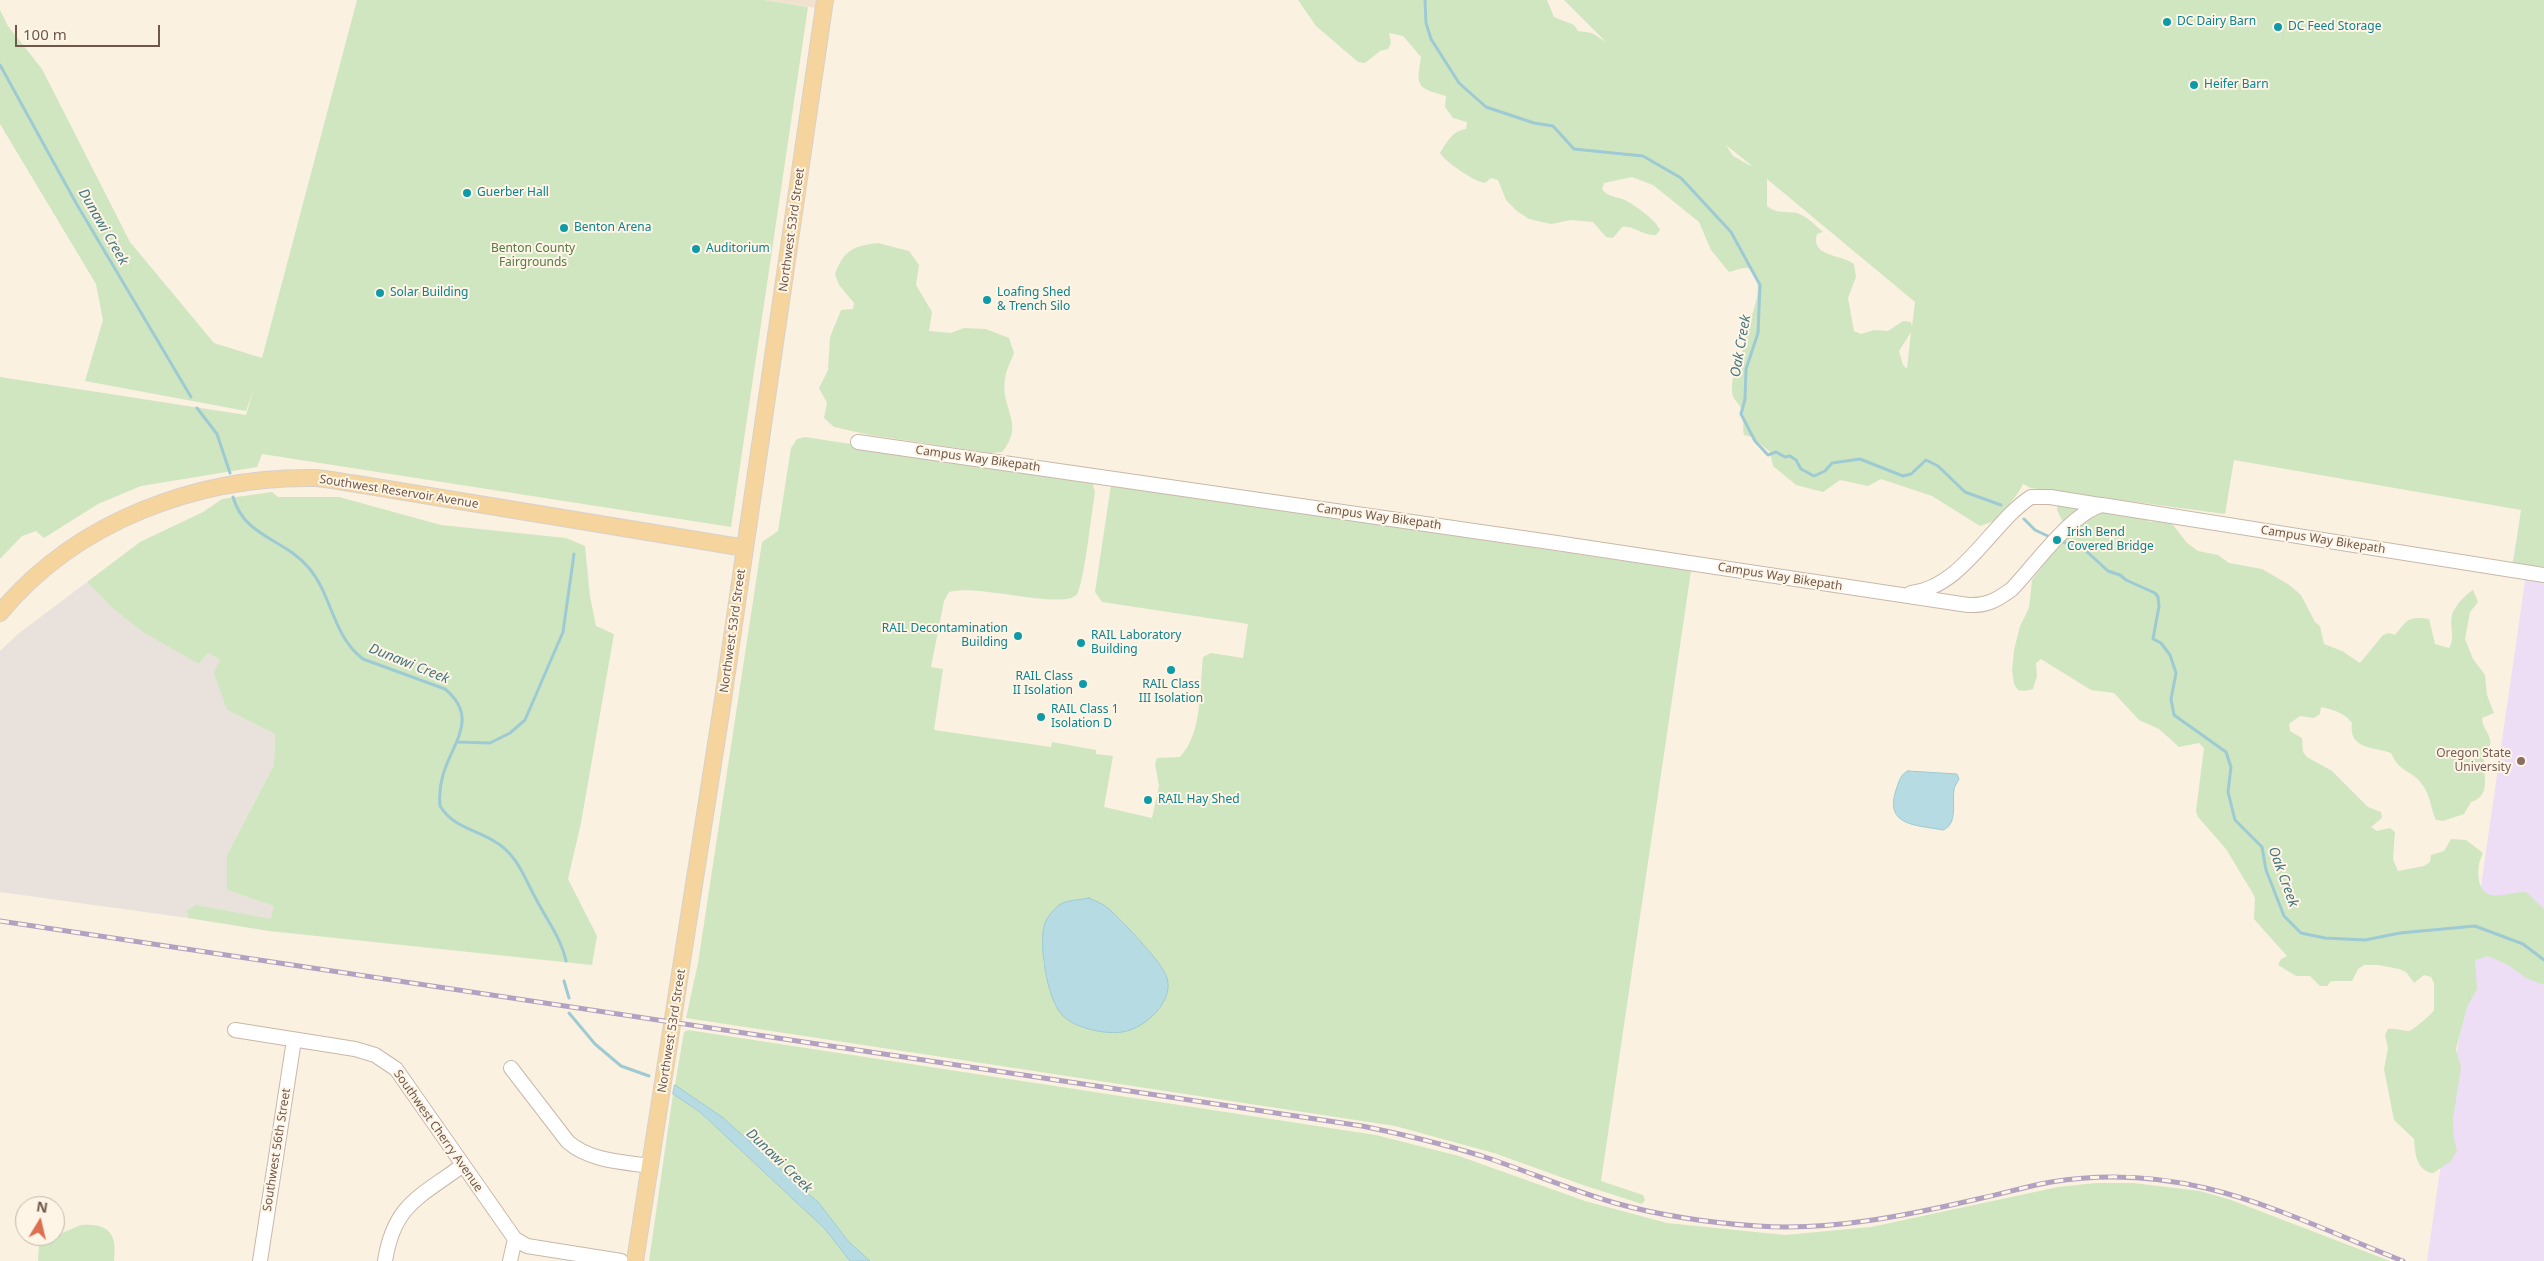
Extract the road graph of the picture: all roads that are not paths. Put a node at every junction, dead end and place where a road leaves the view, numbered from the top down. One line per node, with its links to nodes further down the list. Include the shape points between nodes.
1 (824, 0): 4 (main road, Northwest 53rd Street)
2 (858, 442): 6 (street, Campus Way Bikepath)
3 (2102, 506): 5 (street, Campus Way Bikepath); 6 (street, Campus Way Bikepath, via 2030,497 1949,575 1926,589); 6 (street, Campus Way Bikepath, via 2089,510 2012,589 1991,603 1968,605)
4 (745, 548): 7 (main road, Southwest Reservoir Avenue, via 315,478 262,480 176,497 106,528 52,562); 12 (main road, Northwest 53rd Street)
5 (2544, 575)
6 (1900, 594)
7 (0, 613)
8 (235, 1030): 9 (street, Southwest Cherry Avenue)
9 (294, 1040): 11 (street, Southwest Cherry Avenue, via 355,1049 385,1060 396,1069); 14 (street, Southwest 56th Street)
10 (511, 1068): 12 (street, via 578,1151 589,1156)
11 (464, 1165): 13 (street, Southwest Cherry Avenue); 15 (street, via 404,1210 393,1226)
12 (650, 1166): 18 (main road, Northwest 53rd Street)
13 (515, 1239): 16 (street); 17 (street, via 527,1246)
14 (260, 1261)
15 (385, 1261)
16 (510, 1261)
17 (621, 1261)
18 (636, 1261)

